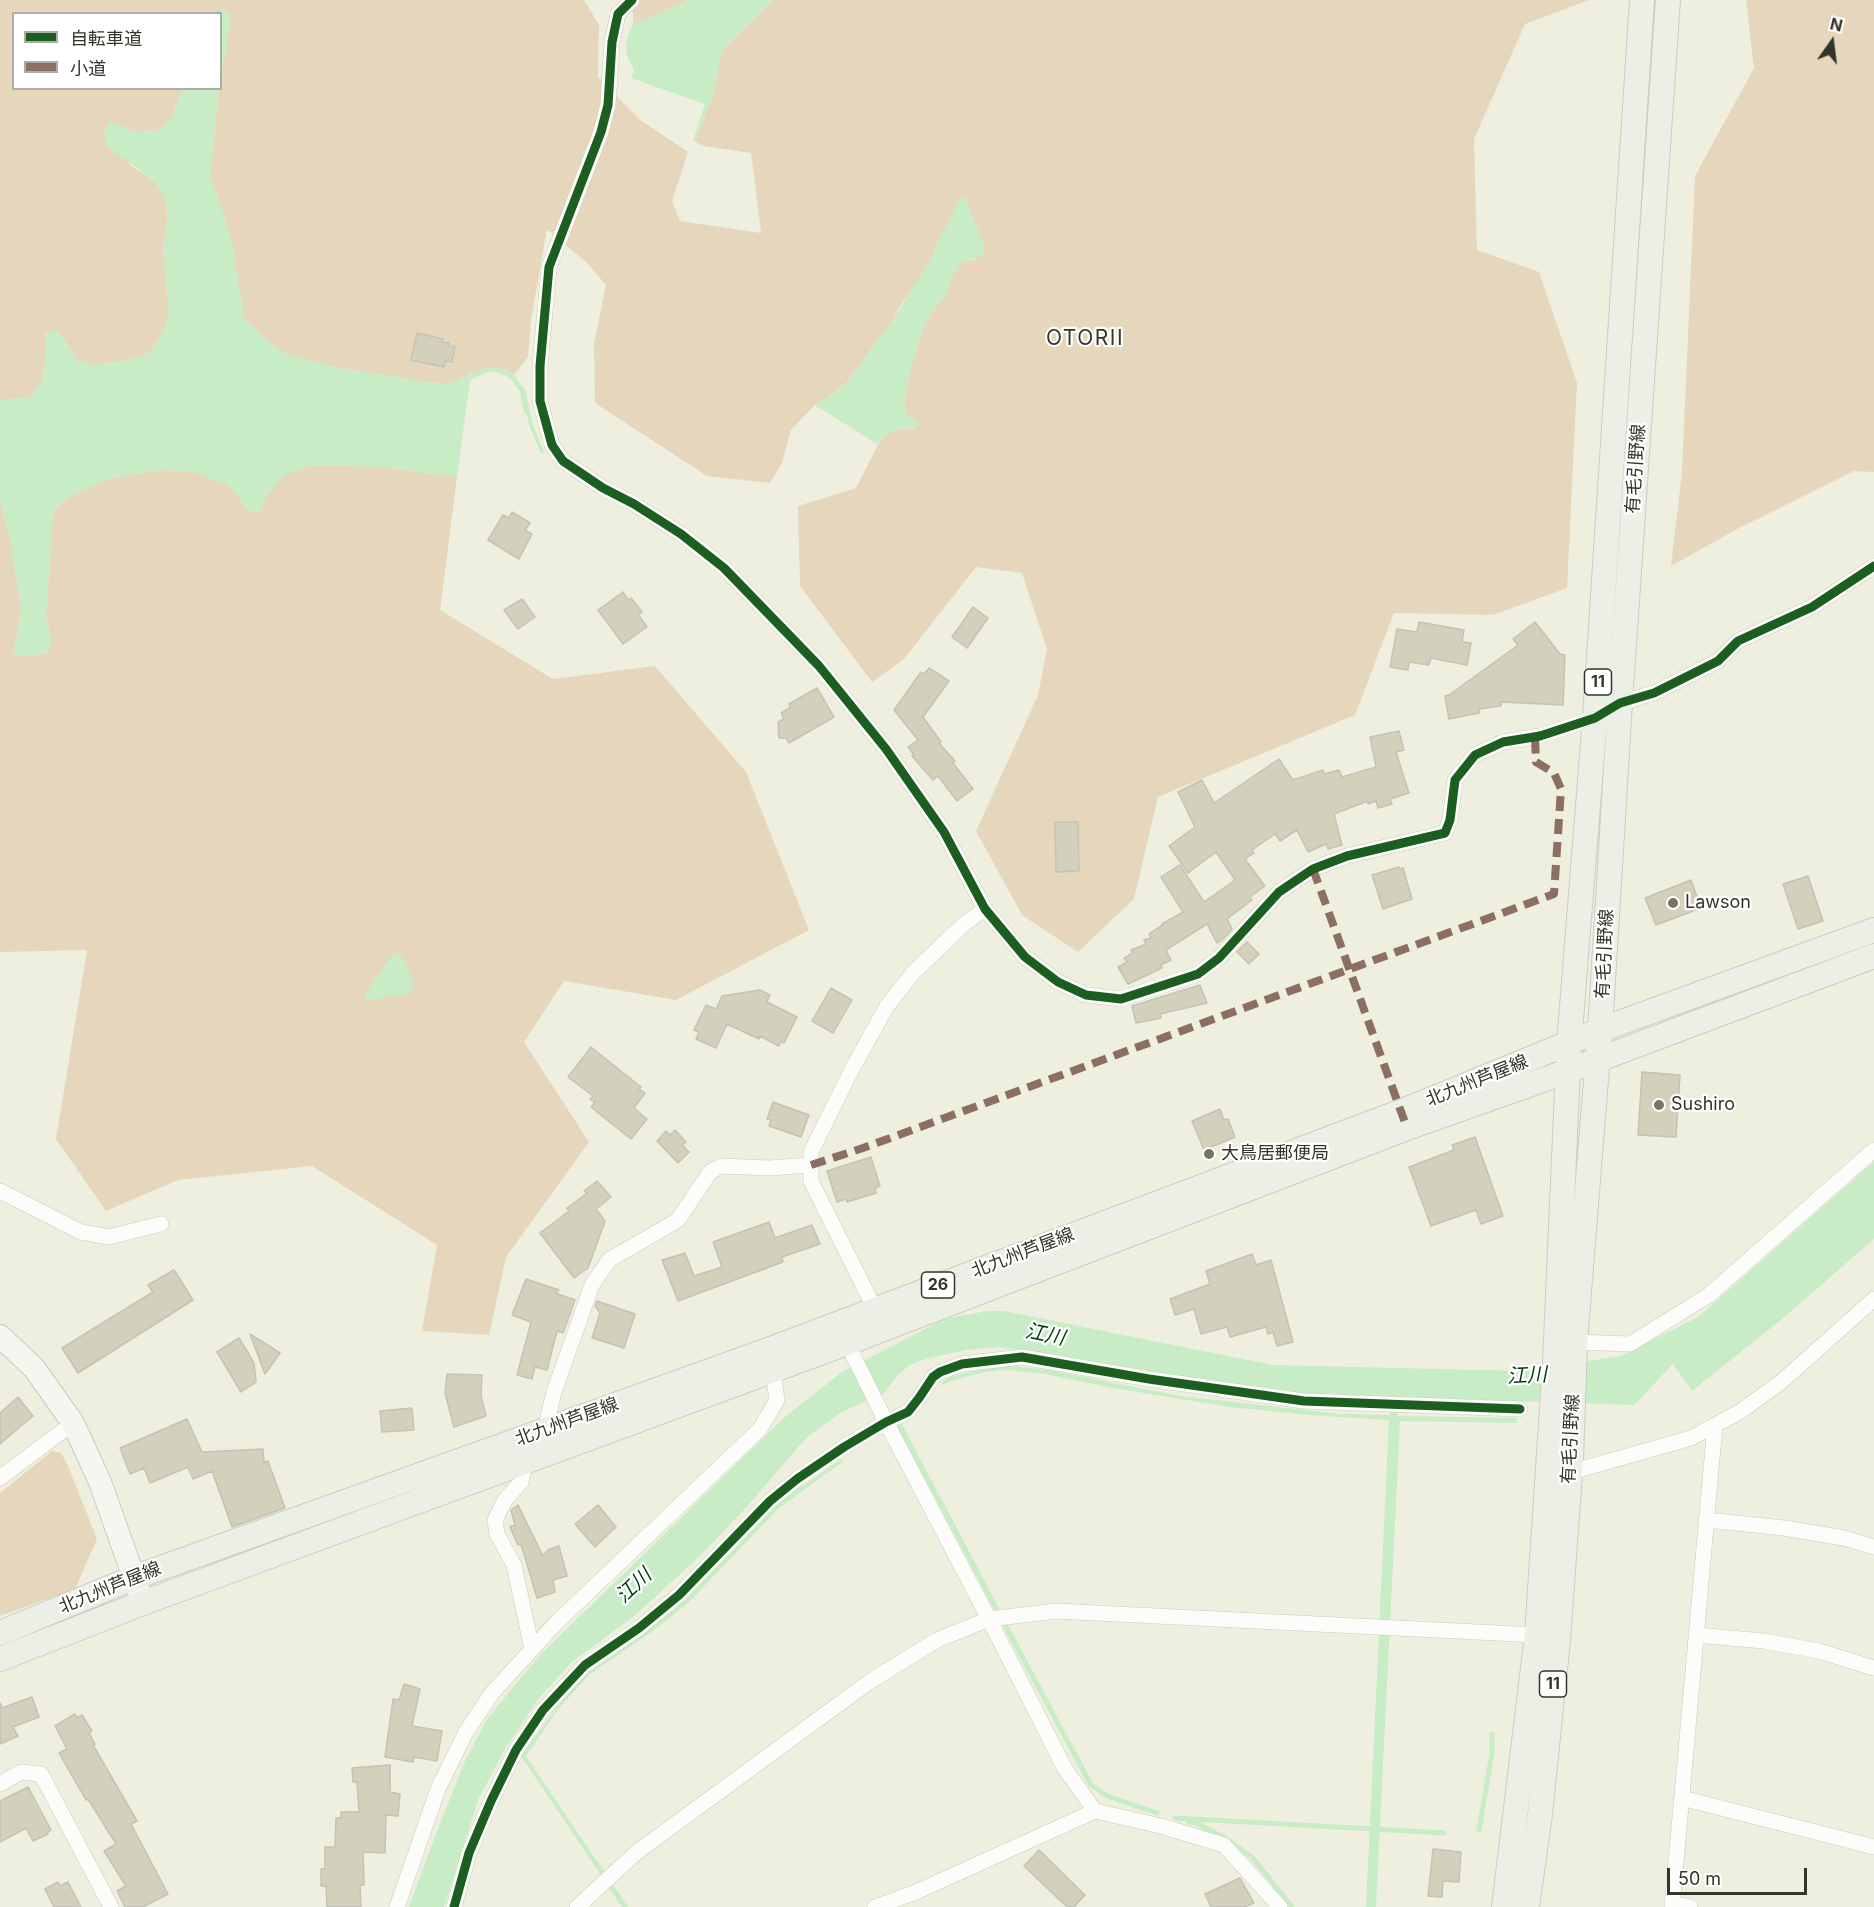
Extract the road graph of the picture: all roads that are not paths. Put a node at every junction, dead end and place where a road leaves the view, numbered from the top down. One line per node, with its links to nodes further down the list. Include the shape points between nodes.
1 (632, 0): 7 (street, via 618,14 608,105 601,132 549,267 540,401 552,445 563,461 681,534 724,568 819,666 886,749 944,832)
2 (1642, 0): 6 (main road, 有毛引野線 / 11)
3 (1668, 0): 5 (main road, 有毛引野線 / 11)
4 (1874, 566): 5 (street, via 1812,607 1738,641 1718,661 1654,693)
5 (1620, 703): 6 (street); 10 (main road, 有毛引野線 / 11)
6 (1595, 718): 7 (street, via 1540,736 1503,742 1475,755 1455,780 1445,833 1347,856 1313,869 1279,892 1219,958 1198,974 1121,999 1086,995 1058,982 1025,957); 11 (main road, 有毛引野線 / 11)
7 (985, 909): 15 (street, via 913,973 887,1006 811,1152)
8 (1874, 930): 10 (main road, 北九州芦屋線 / 26)
9 (1874, 956): 12 (main road, 北九州芦屋線 / 26)
10 (1600, 1030): 11 (main road, 北九州芦屋線 / 26); 12 (main road, 有毛引野線 / 11)
11 (1569, 1044): 13 (main road, 有毛引野線 / 11); 19 (main road, 北九州芦屋線 / 26, via 1400,1112)
12 (1597, 1060): 13 (main road, 北九州芦屋線 / 26); 22 (main road, 有毛引野線 / 11)
13 (1568, 1071): 21 (main road, 北九州芦屋線 / 26, via 1407,1128); 22 (main road, 有毛引野線 / 11)
14 (1874, 1150): 22 (street, via 1709,1295 1630,1344)
15 (811, 1165): 19 (street, via 811,1181); 28 (street, via 721,1166 710,1172 678,1220 609,1260 592,1285 554,1392)
16 (0, 1191): 17 (street, via 81,1232 109,1237)
17 (161, 1224)
18 (1874, 1299): 27 (street, via 1780,1383)
19 (875, 1309): 23 (main road, 北九州芦屋線 / 26)
20 (0, 1336): 26 (street, via 34,1368)
21 (853, 1354): 23 (main road, 北九州芦屋線 / 26); 25 (street)
22 (1568, 1355): 30 (main road, 有毛引野線 / 11)
23 (770, 1360): 28 (main road, 北九州芦屋線 / 26); 29 (main road, 北九州芦屋線 / 26); 40 (street, via 777,1400 760,1429)
24 (1520, 1409): 25 (street, via 1304,1401 1022,1357 962,1364 940,1372 908,1412)
25 (886, 1422): 36 (street); 50 (street, via 770,1501 679,1595 585,1665 543,1710 516,1750 491,1801 469,1853)
26 (73, 1423): 31 (street); 34 (street, via 100,1482)
27 (1715, 1425): 30 (street, via 1691,1438); 32 (street)
28 (545, 1430): 34 (main road, 北九州芦屋線 / 26)
29 (525, 1461): 35 (main road, 北九州芦屋線 / 26); 40 (street, via 521,1482 505,1500 495,1520 497,1534 514,1565)
30 (1559, 1469): 38 (main road, 有毛引野線 / 11); 55 (main road, 有毛引野線 / 11, via 1558,1640)
31 (0, 1478)
32 (1706, 1520): 33 (street, via 1784,1528); 39 (street)
33 (1874, 1546)
34 (133, 1578): 35 (street); 37 (main road, 北九州芦屋線 / 26)
35 (143, 1603): 41 (main road, 北九州芦屋線 / 26)
36 (989, 1618): 38 (street, via 1056,1611); 45 (street, via 1065,1769); 51 (street, via 937,1640 869,1682 637,1852)
37 (0, 1633)
38 (1537, 1635): 54 (main road, 有毛引野線 / 11)
39 (1696, 1635): 42 (street, via 1819,1651); 44 (street)
40 (532, 1649): 49 (street, via 492,1693 466,1732 438,1789)
41 (0, 1659)
42 (1874, 1668)
43 (0, 1784): 48 (street, via 21,1772 41,1774)
44 (1682, 1798): 46 (street); 47 (street)
45 (1095, 1811): 52 (street); 53 (street, via 1224,1845)
46 (1874, 1847)
47 (1672, 1905): 56 (street)
48 (111, 1907)
49 (397, 1907)
50 (454, 1907)
51 (577, 1907)
52 (875, 1907)
53 (1280, 1907)
54 (1504, 1907)
55 (1527, 1907)
56 (1690, 1907)

